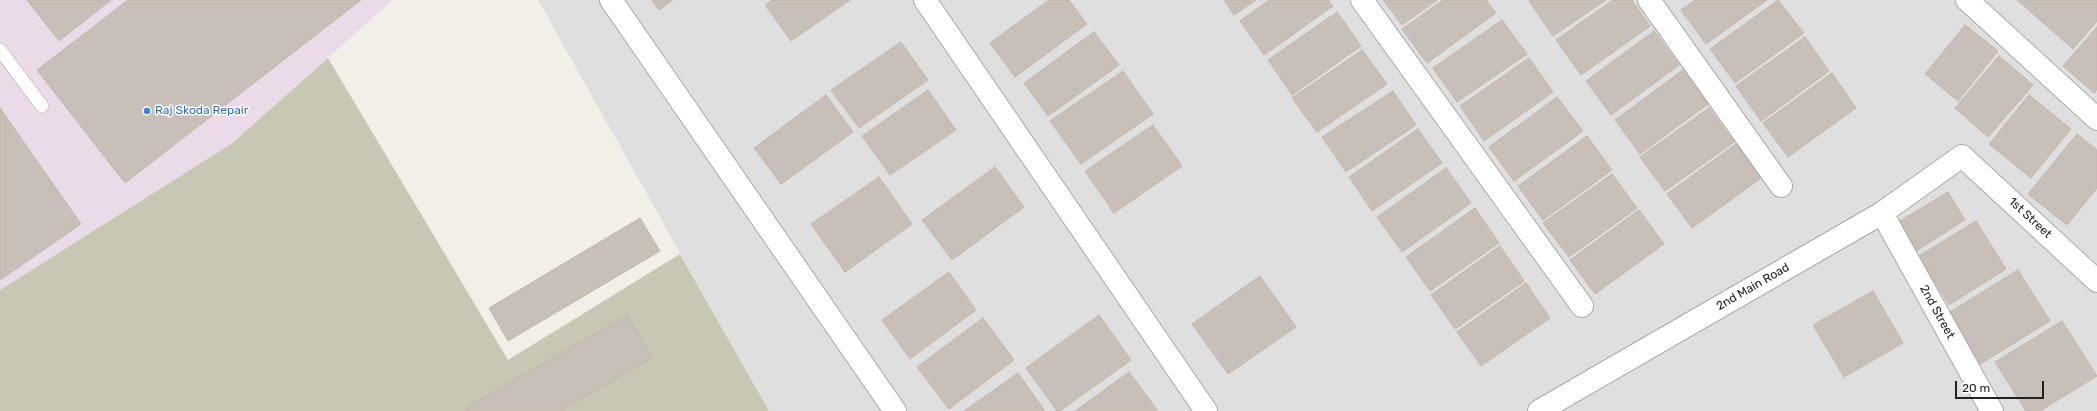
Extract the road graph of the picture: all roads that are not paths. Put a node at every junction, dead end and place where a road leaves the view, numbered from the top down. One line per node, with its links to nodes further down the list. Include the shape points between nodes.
1 (611, 0): 15 (street)
2 (925, 0): 16 (street)
3 (1362, 0): 13 (street)
4 (1649, 0): 10 (street)
5 (1967, 0): 8 (street)
6 (0, 50): 7 (lane)
7 (42, 106)
8 (2097, 119)
9 (1962, 156): 11 (street, 2nd Main Road); 12 (street, 1st Street)
10 (1781, 186)
11 (1882, 213): 14 (street, 2nd Main Road); 18 (street, 2nd Street)
12 (2097, 281)
13 (1582, 306)
14 (1568, 404): 17 (street, 2nd Main Road)
15 (895, 411)
16 (1206, 411)
17 (1539, 411)
18 (1992, 411)

